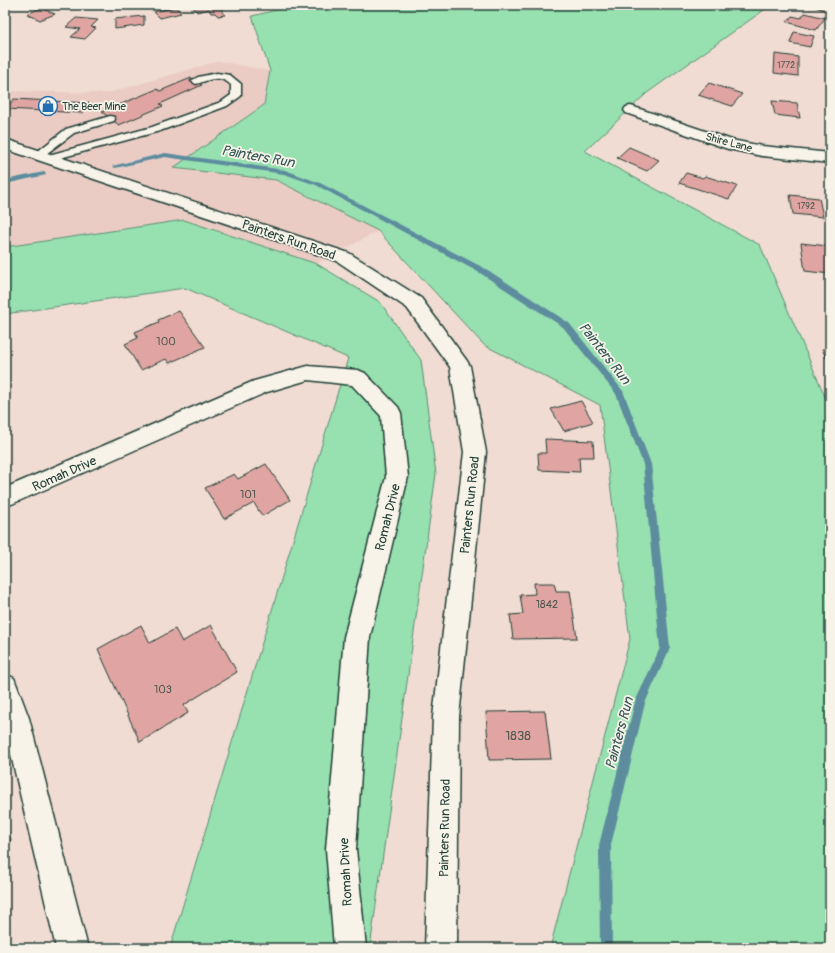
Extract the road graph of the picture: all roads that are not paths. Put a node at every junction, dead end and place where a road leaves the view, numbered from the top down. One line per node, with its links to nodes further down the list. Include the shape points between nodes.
1 (196, 81): 5 (lane, via 211,75 230,78 236,84 236,96 224,104 156,128)
2 (631, 110): 6 (street, Shire Lane, via 728,144 762,151)
3 (110, 118): 5 (lane, via 70,131)
4 (5, 144): 5 (street, Painters Run Road)
5 (44, 156): 11 (street, Painters Run Road, via 343,258 414,304 460,366 475,452 446,717)
6 (830, 158)
7 (5, 498): 10 (street, Romah Drive, via 261,386 308,373 358,378 392,414 397,477 357,637 341,850)
8 (5, 687): 9 (street, via 16,718)
9 (72, 948)
10 (350, 948)
11 (441, 948)

